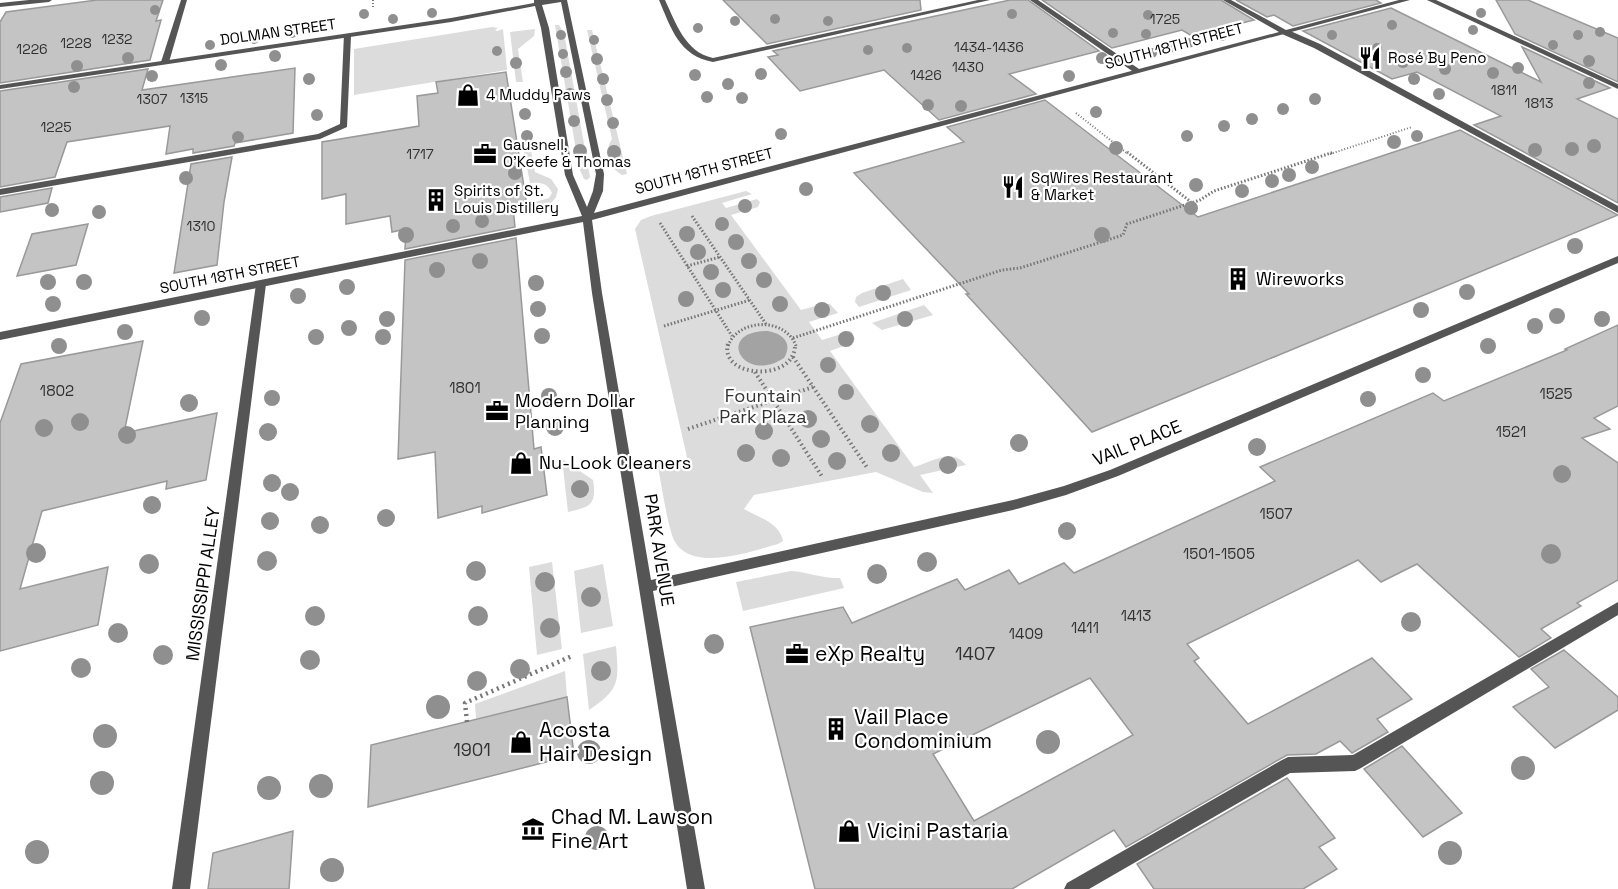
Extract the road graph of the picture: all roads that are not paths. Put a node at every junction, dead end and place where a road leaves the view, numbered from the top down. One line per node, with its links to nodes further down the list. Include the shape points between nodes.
1 (49, 0): 12 (street)
2 (184, 0): 15 (street)
3 (559, 0): 11 (street, DOLMAN STREET)
4 (564, 0): 21 (street, PARK AVENUE, via 600,174)
5 (662, 0): 6 (street, via 679,36 704,60)
6 (987, 0)
7 (1033, 0): 16 (street)
8 (1226, 0): 13 (street)
9 (1407, 0): 13 (street, SOUTH 18TH STREET)
10 (1430, 0): 18 (street)
11 (537, 2): 14 (street, DOLMAN STREET); 21 (street, PARK AVENUE, via 545,28 569,175)
12 (0, 5)
13 (1285, 32): 16 (street, SOUTH 18TH STREET); 20 (street)
14 (347, 36): 15 (street, DOLMAN STREET); 19 (street, via 344,125 332,132)
15 (165, 62): 17 (street, DOLMAN STREET)
16 (1138, 71): 21 (street, SOUTH 18TH STREET)
17 (0, 87)
18 (1618, 87)
19 (0, 192)
20 (1618, 210)
21 (587, 218): 23 (street, SOUTH 18TH STREET); 25 (street, PARK AVENUE)
22 (1618, 260): 25 (street, VAIL PLACE, via 1066,490)
23 (261, 284): 24 (street, SOUTH 18TH STREET); 27 (street, MISSISSIPPI ALLEY)
24 (0, 336)
25 (646, 587): 28 (street, PARK AVENUE)
26 (1618, 608): 29 (street, via 1355,763 1288,765)
27 (181, 889)
28 (696, 889)
29 (1072, 889)

